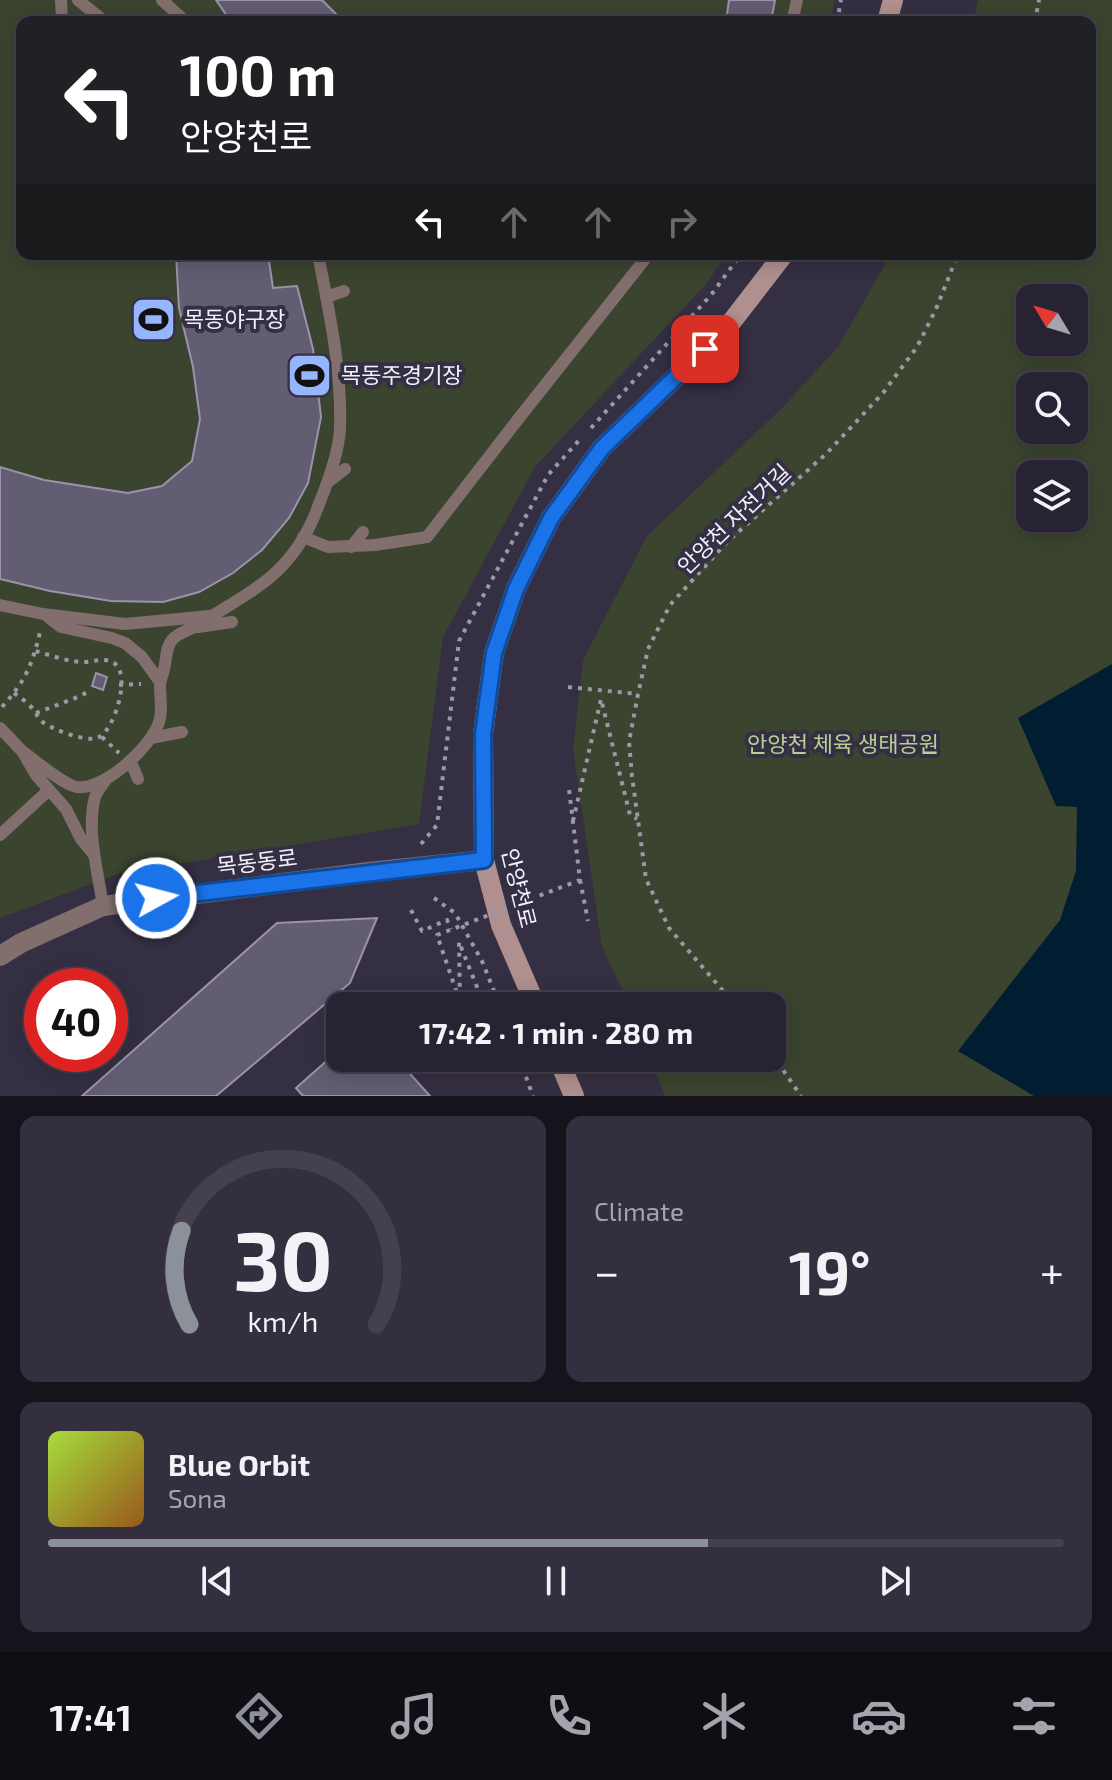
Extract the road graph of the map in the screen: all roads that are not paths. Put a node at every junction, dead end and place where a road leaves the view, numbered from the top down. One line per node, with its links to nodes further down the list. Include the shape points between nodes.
1 (78, 0): 3 (lane)
2 (162, 0): 4 (lane)
3 (98, 16)
4 (179, 16)
5 (319, 260): 9 (lane)
6 (644, 260): 14 (lane, via 427,537)
7 (779, 260): 29 (main road, 안양천로, via 726,329 602,448 551,518 523,574 494,653 483,734)
8 (344, 291): 9 (lane)
9 (326, 297): 11 (lane, via 339,380 340,431)
10 (345, 469): 11 (lane)
11 (328, 482): 13 (lane)
12 (363, 532): 14 (lane)
13 (303, 537): 14 (lane, via 328,547); 17 (lane, via 276,573)
14 (351, 547)
15 (0, 605): 16 (lane)
16 (43, 614): 17 (lane, via 125,624); 20 (lane, via 61,627 125,643 142,657)
17 (210, 616): 19 (lane)
18 (232, 622): 19 (lane)
19 (195, 627): 20 (lane, via 168,646 165,666)
20 (153, 683): 23 (lane, via 161,707)
21 (0, 728): 24 (lane)
22 (182, 732): 23 (lane)
23 (151, 738): 25 (lane)
24 (22, 751): 25 (lane, via 64,783 77,787); 26 (lane)
25 (106, 780): 28 (lane, via 95,796)
26 (49, 790): 27 (lane); 28 (lane)
27 (0, 835)
28 (94, 855): 30 (lane)
29 (484, 860): 30 (street, 목동동로); 32 (main road, 안양천로, via 501,925)
30 (103, 906): 31 (street, 목동동로)
31 (0, 956)
32 (530, 992)
33 (564, 1072): 34 (main road)
34 (574, 1096)

